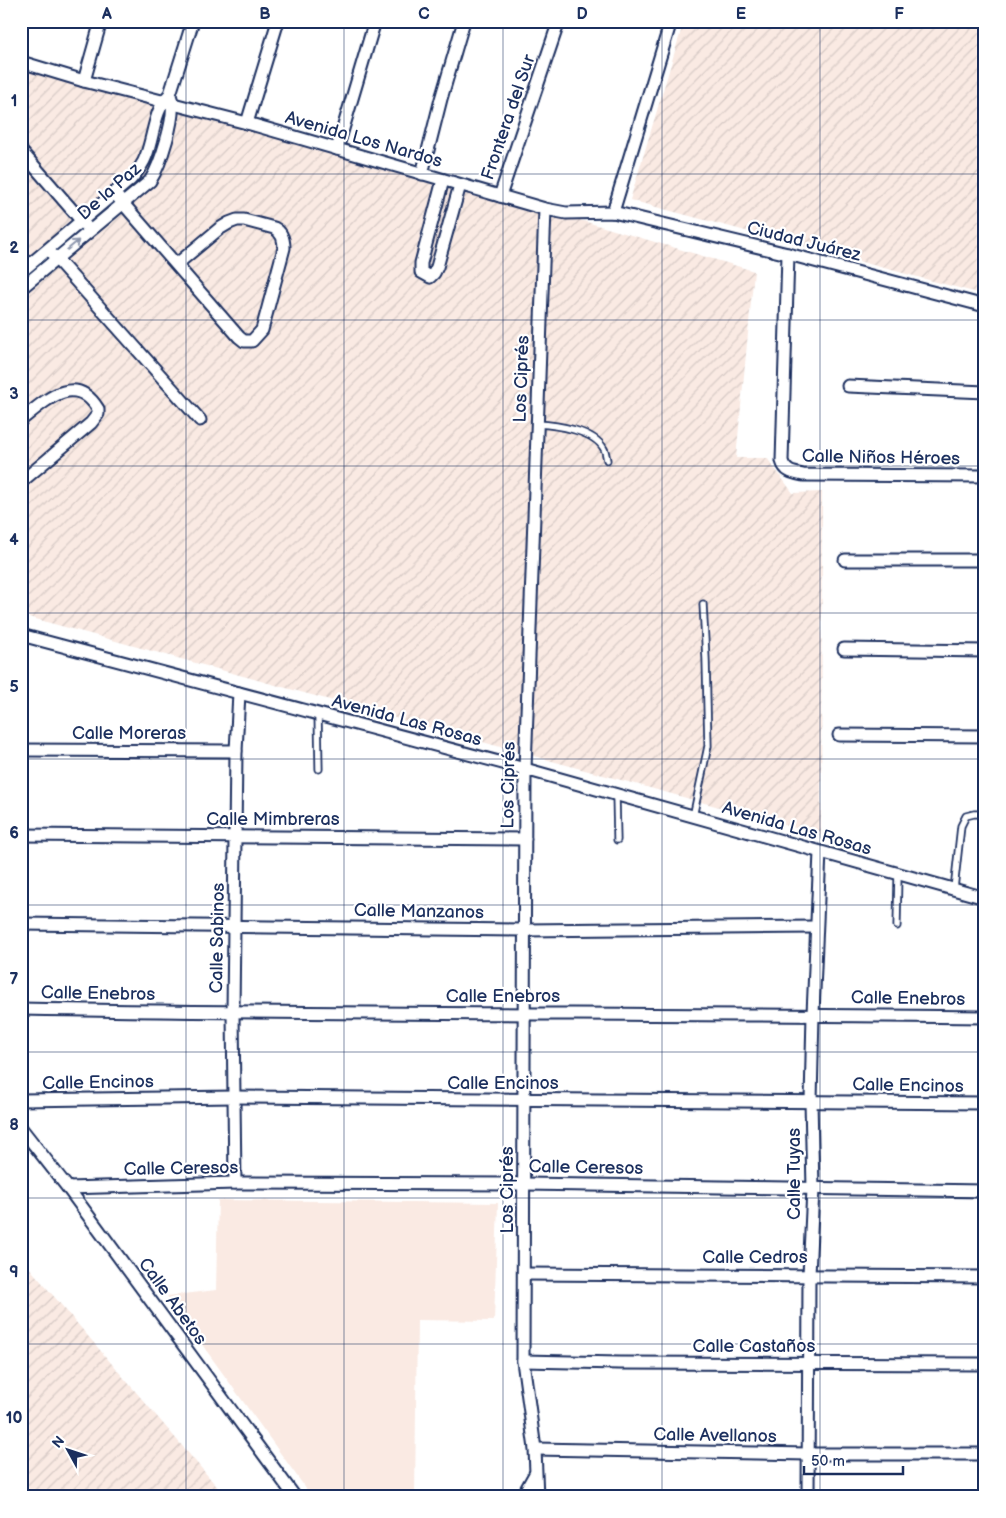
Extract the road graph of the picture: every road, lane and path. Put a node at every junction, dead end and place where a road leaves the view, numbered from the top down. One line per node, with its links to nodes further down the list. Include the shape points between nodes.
1 (101, 21): 9 (street)
2 (278, 21): 11 (street)
3 (375, 21): 12 (street)
4 (464, 21): 14 (street)
5 (559, 21): 18 (street, Frontera del Sur)
6 (671, 21): 21 (street)
7 (190, 22): 10 (street)
8 (21, 62): 9 (street, Avenida Los Nardos)
9 (84, 81): 10 (street, Avenida Los Nardos)
10 (169, 100): 11 (street, Avenida Los Nardos); 17 (street, De la Paz, via 143,164); 19 (street, De la Paz, via 170,127 155,173)
11 (247, 123): 12 (street, Avenida Los Nardos)
12 (337, 149): 14 (street, Avenida Los Nardos)
13 (21, 151): 22 (street)
14 (422, 174): 15 (street, Avenida Los Nardos)
15 (443, 180): 16 (street, Avenida Los Nardos); 16 (street, via 421,263 420,269 425,275 430,276 437,267)
16 (460, 184): 18 (street, Avenida Los Nardos)
17 (114, 193): 19 (street); 22 (street, De la Paz)
18 (500, 196): 20 (street, Avenida Los Nardos)
19 (124, 204): 23 (street, De la Paz); 27 (street)
20 (545, 209): 21 (street, Ciudad Juárez, via 566,213); 35 (street, Los Ciprés)
21 (613, 212): 25 (street, Ciudad Juárez)
22 (82, 221): 23 (street); 24 (street, De la Paz)
23 (90, 231): 26 (street, De la Paz, one-way to 23)
24 (48, 250): 26 (street); 28 (street, De la Paz)
25 (788, 254): 30 (street, Ciudad Juárez); 37 (street, Calle Niños Héroes, via 782,461 787,470 803,476)
26 (56, 259): 29 (street, De la Paz); 34 (street)
27 (178, 264): 27 (street, via 240,338 252,341 262,330 284,241 279,230 237,220 219,229)
28 (21, 272)
29 (23, 284)
30 (985, 306)
31 (848, 386): 32 (street)
32 (985, 392)
33 (21, 420): 38 (street, via 51,397 71,390 86,394 98,409 91,423)
34 (200, 420)
35 (537, 424): 36 (lane, via 578,431 604,448); 52 (street, Los Ciprés)
36 (607, 460)
37 (985, 476)
38 (21, 482)
39 (845, 560): 40 (street)
40 (985, 560)
41 (703, 604): 55 (lane, via 708,746)
42 (21, 635): 45 (street, Avenida Las Rosas)
43 (844, 649): 44 (street)
44 (985, 651)
45 (239, 693): 46 (street, Avenida Las Rosas); 50 (street, Calle Sabinos)
46 (318, 714): 51 (lane); 52 (street, Avenida Las Rosas)
47 (839, 735): 48 (street)
48 (985, 736)
49 (21, 750): 50 (street, Calle Moreras)
50 (236, 751): 57 (street, Calle Sabinos)
51 (319, 769)
52 (525, 769): 53 (street, Avenida Las Rosas); 58 (street, Los Ciprés)
53 (616, 795): 55 (street, Avenida Las Rosas); 59 (lane)
54 (985, 814): 62 (lane, via 966,816 961,826)
55 (693, 817): 60 (street, Avenida Las Rosas)
56 (21, 835): 57 (street, Calle Mimbreras)
57 (236, 837): 58 (street, Calle Mimbreras); 65 (street, Calle Sabinos)
58 (525, 839): 68 (street, Los Ciprés)
59 (618, 840)
60 (820, 852): 61 (street, Avenida Las Rosas); 67 (street, Calle Tuyas)
61 (898, 874): 62 (street, Avenida Las Rosas); 66 (lane)
62 (954, 889): 63 (street, Avenida Las Rosas)
63 (985, 898)
64 (21, 924): 65 (street, Calle Manzanos)
65 (235, 926): 68 (street, Calle Manzanos); 70 (street, Calle Sabinos)
66 (897, 926)
67 (816, 927): 68 (street, Calle Manzanos); 72 (street, Calle Tuyas)
68 (525, 930): 71 (street, Los Ciprés)
69 (21, 1009): 70 (street, Calle Enebros)
70 (233, 1013): 71 (street, Calle Enebros); 74 (street, Calle Sabinos)
71 (524, 1014): 72 (street, Calle Enebros); 76 (street, Los Ciprés)
72 (813, 1014): 73 (street, Calle Enebros); 77 (street, Calle Tuyas)
73 (985, 1017)
74 (234, 1098): 75 (street, Calle Encinos); 76 (street, Calle Encinos); 80 (street, Calle Sabinos)
75 (21, 1100)
76 (525, 1100): 77 (street, Calle Encinos); 81 (street, Los Ciprés)
77 (811, 1101): 78 (street, Calle Encinos); 83 (street, Calle Tuyas)
78 (985, 1103)
79 (21, 1128): 82 (street, Calle Abetos)
80 (235, 1183): 81 (street, Calle Ceresos); 82 (street, Calle Ceresos)
81 (525, 1184): 83 (street, Calle Ceresos); 85 (street, Los Ciprés)
82 (68, 1188): 95 (street, Calle Abetos)
83 (813, 1189): 84 (street, Calle Ceresos); 86 (street, Calle Tuyas)
84 (985, 1191)
85 (524, 1274): 86 (street, Calle Cedros); 88 (street, Los Ciprés)
86 (809, 1275): 87 (street, Calle Cedros); 89 (street, Calle Tuyas)
87 (985, 1277)
88 (523, 1361): 89 (street, Calle Castaños); 91 (street, Los Ciprés)
89 (809, 1363): 90 (street, Calle Castaños); 92 (street, Calle Tuyas)
90 (985, 1364)
91 (535, 1449): 92 (street, Calle Avellanos); 94 (street, Los Ciprés)
92 (808, 1454): 93 (street, Calle Avellanos); 98 (street, Calle Tuyas)
93 (985, 1454)
94 (536, 1474): 96 (street); 97 (street, Los Ciprés)
95 (295, 1497)
96 (522, 1497)
97 (537, 1497)
98 (808, 1497)

